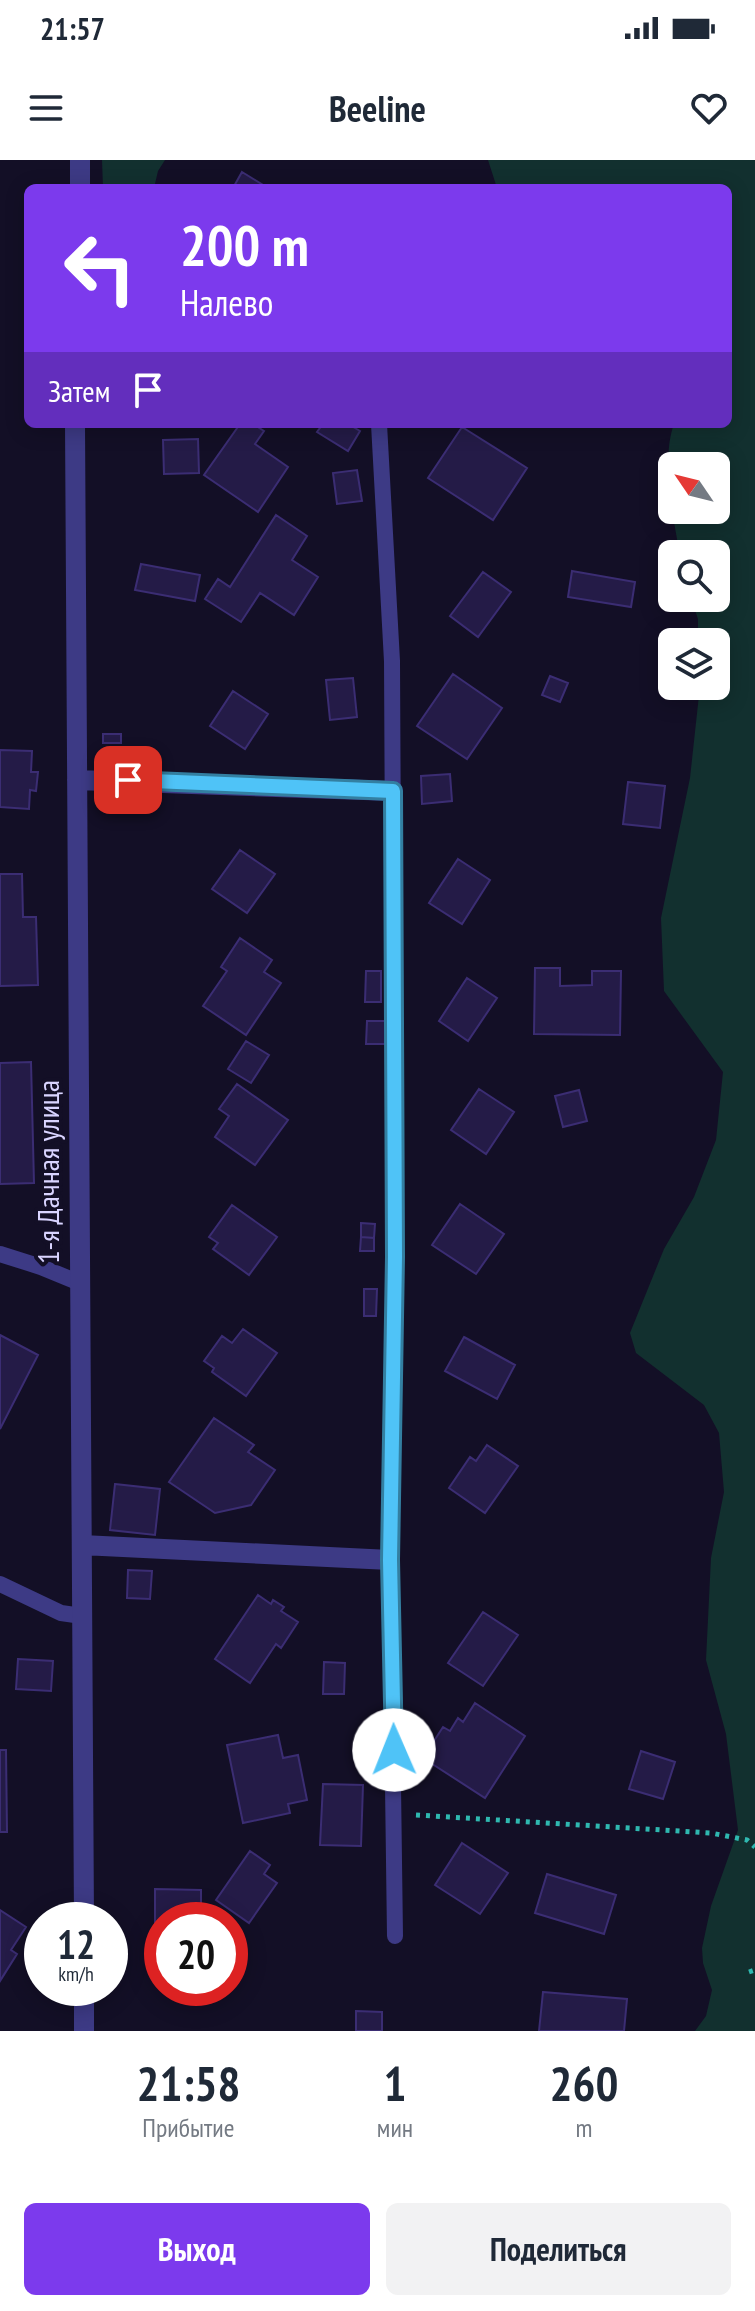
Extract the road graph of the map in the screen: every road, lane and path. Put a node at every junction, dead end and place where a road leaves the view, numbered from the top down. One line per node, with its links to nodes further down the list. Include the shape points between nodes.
1 (80, 160): 2 (street)
2 (80, 184)
3 (75, 428): 5 (street, 1-я Дачная улица)
4 (379, 428): 6 (lane)
5 (77, 780): 6 (street); 8 (street, 1-я Дачная улица)
6 (393, 791): 10 (lane)
7 (0, 1254): 8 (lane)
8 (80, 1283): 9 (street, 1-я Дачная улица)
9 (82, 1545): 10 (street); 12 (street, 1-я Дачная улица)
10 (390, 1560): 13 (lane)
11 (0, 1584): 12 (lane, via 61,1613)
12 (82, 1616): 15 (street, 1-я Дачная улица)
13 (395, 1814): 14 (path, via 711,1833 747,1840); 16 (lane)
14 (755, 1847)
15 (84, 1902)
16 (395, 1936)
17 (84, 2006): 18 (street)
18 (84, 2031)

